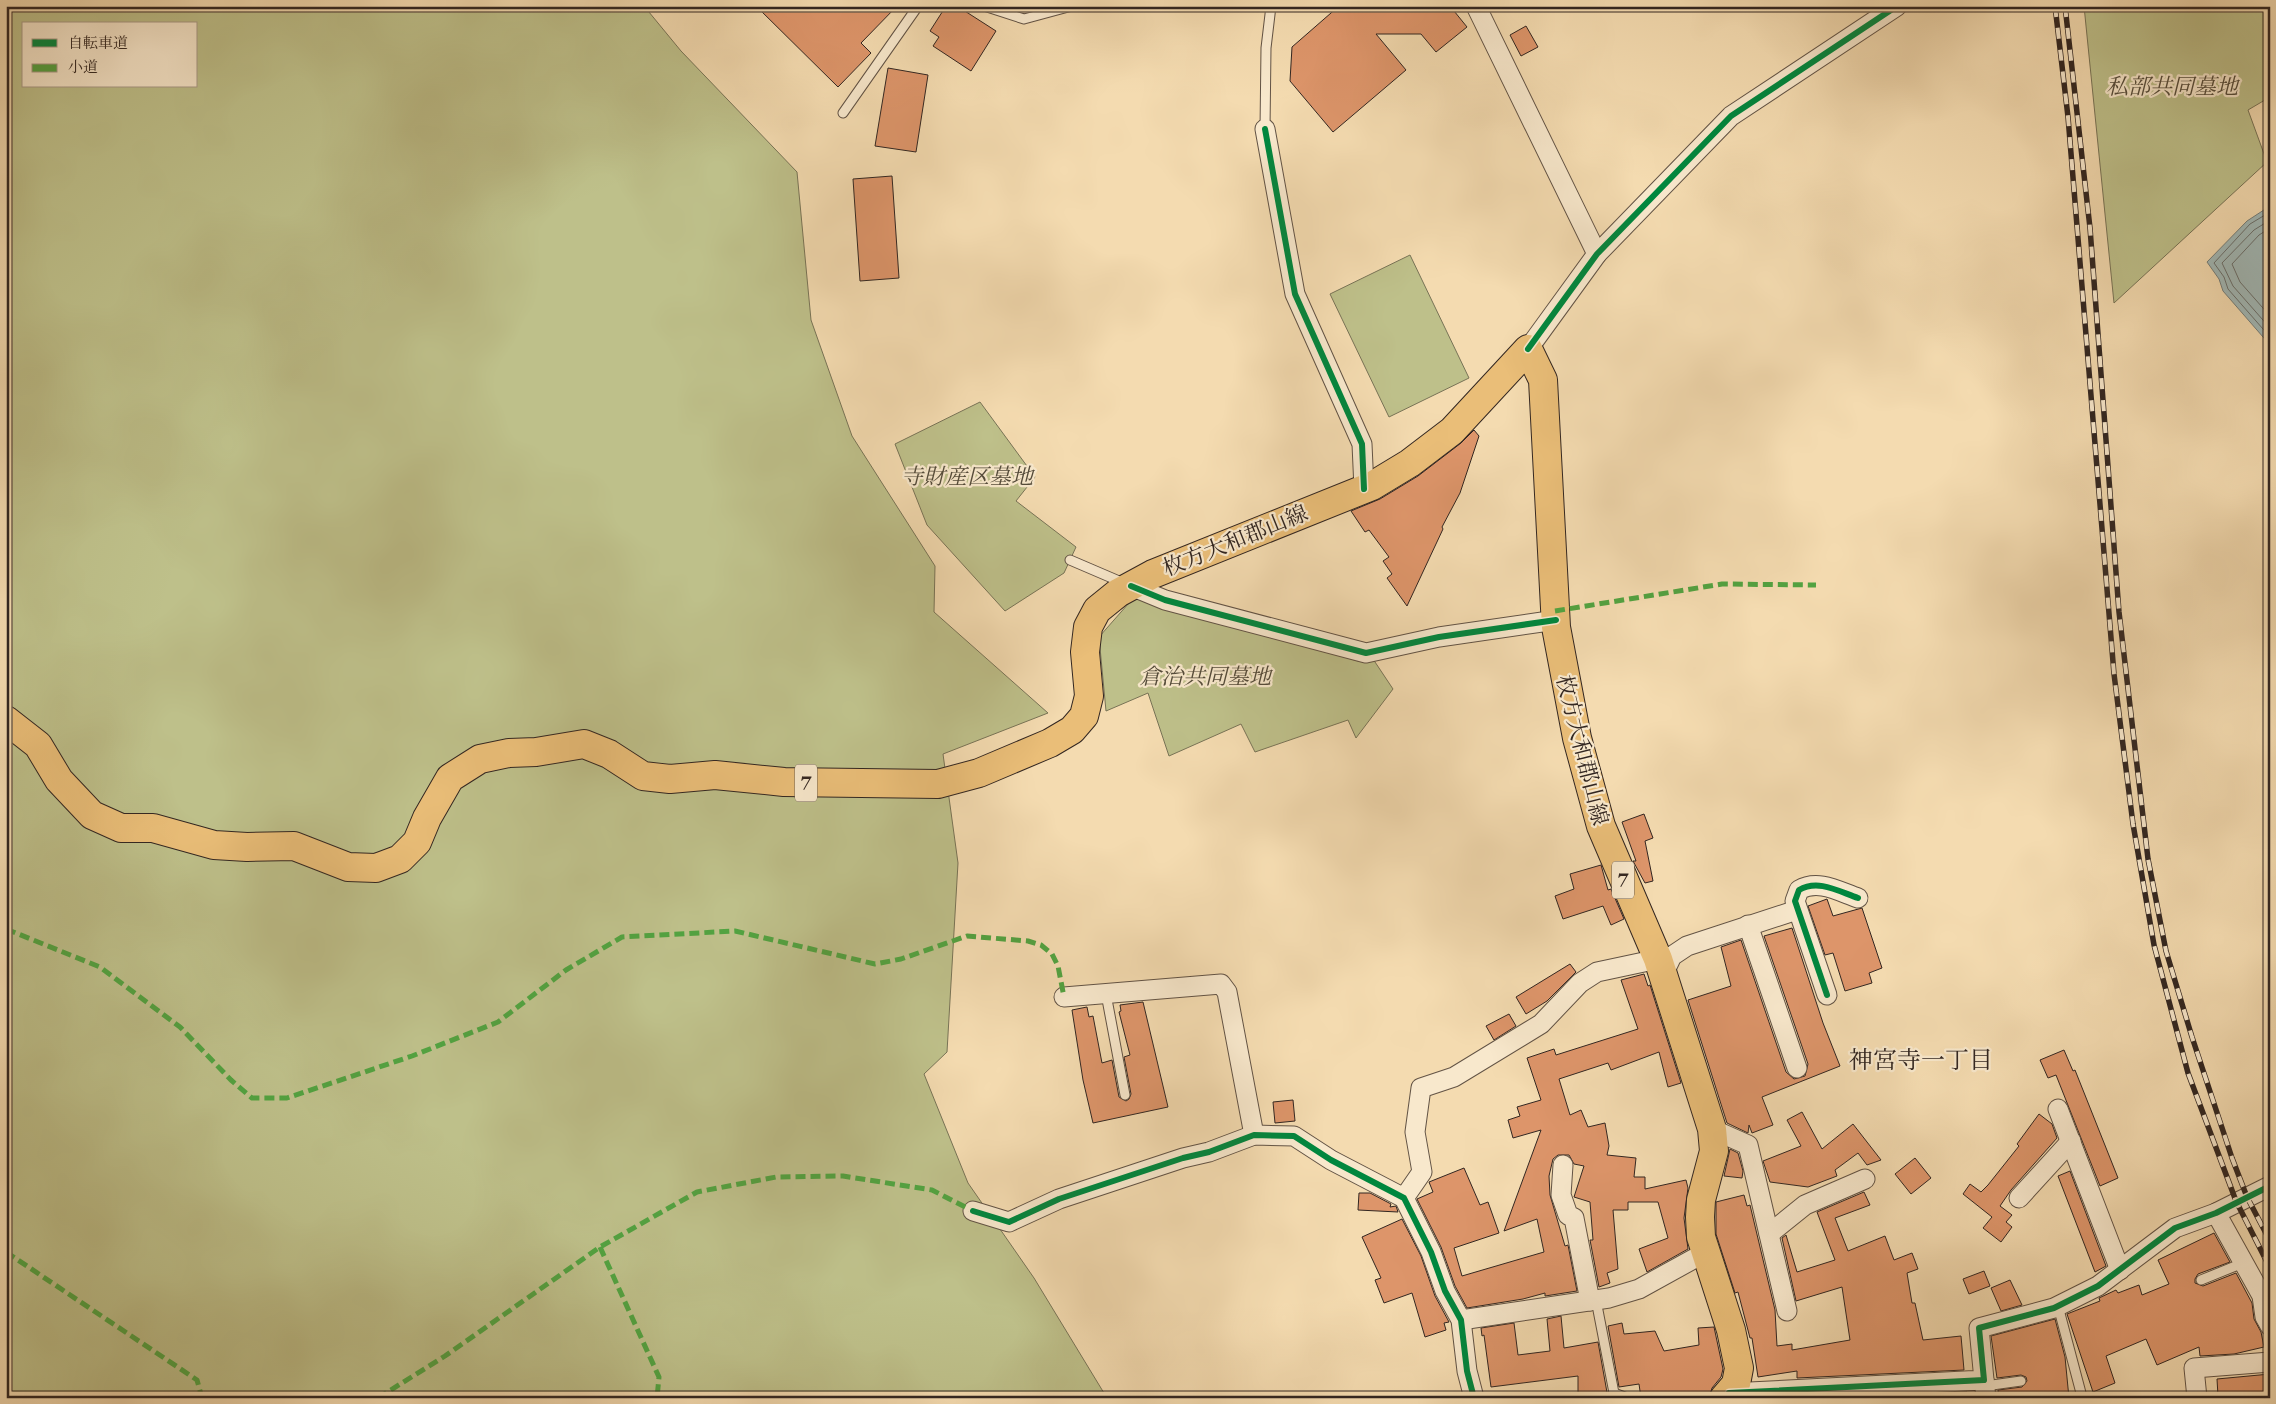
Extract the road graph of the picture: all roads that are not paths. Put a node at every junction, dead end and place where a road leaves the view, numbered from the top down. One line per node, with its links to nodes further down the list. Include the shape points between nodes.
1 (918, 6): 7 (lane)
2 (984, 6): 3 (lane, via 1024,19)
3 (1072, 6)
4 (1270, 6): 8 (lane)
5 (1476, 6): 9 (street)
6 (1897, 6): 9 (street, via 1731,116)
7 (843, 113)
8 (1265, 129): 11 (street, via 1295,294 1362,444)
9 (1597, 254): 10 (street)
10 (1528, 349): 11 (main road, 枚方大和郡山線 / 7, via 1452,431 1410,463); 14 (main road, 枚方大和郡山線 / 7, via 1543,380)
11 (1364, 489): 13 (main road, 枚方大和郡山線 / 7, via 1153,574)
12 (1070, 560): 13 (lane)
13 (1131, 586): 14 (street, via 1164,600 1366,653 1440,637); 15 (main road, 枚方大和郡山線 / 7, via 1096,610 1088,627 1085,652 1089,696 1084,716 1072,730 1050,743 979,773 938,784 784,782 714,775 670,779 643,776 609,754 584,744 509,753 480,759 450,778 417,842 400,859 376,868 348,867 294,846 214,845 153,828 121,828 92,815 59,780 38,745)
14 (1556, 620): 19 (main road, 枚方大和郡山線 / 7, via 1577,738 1601,826)
15 (6, 720)
16 (1858, 898): 17 (street, via 1821,885 1808,885 1798,890)
17 (1796, 910): 18 (street); 21 (street)
18 (1748, 925): 19 (street, via 1687,946); 23 (street)
19 (1660, 967): 26 (main road, 枚方大和郡山線 / 7); 32 (street, via 1597,972 1580,983 1540,1024 1454,1076 1421,1088 1415,1132 1422,1172)
20 (1106, 994): 22 (street); 24 (lane); 27 (street, via 1221,984 1227,992)
21 (1827, 995)
22 (1064, 997)
23 (1797, 1068)
24 (1125, 1095)
25 (2058, 1109): 28 (street)
26 (1712, 1129): 36 (street, via 1748,1145); 37 (main road, 枚方大和郡山線 / 7, via 1714,1152 1700,1217)
27 (1254, 1135): 32 (street, via 1294,1136 1331,1160); 34 (street, via 1060,1198 1009,1222)
28 (2071, 1141): 33 (street); 39 (street)
29 (1564, 1165): 41 (street, via 1561,1195 1568,1215 1574,1218)
30 (1865, 1179): 36 (street, via 1805,1205)
31 (2270, 1186): 35 (street)
32 (1404, 1198): 44 (street)
33 (2019, 1198)
34 (973, 1211)
35 (2216, 1213): 38 (street); 39 (street, via 2175,1228)
36 (1769, 1234): 43 (street)
37 (1706, 1252): 41 (street, via 1639,1289); 51 (main road, 枚方大和郡山線 / 7, via 1731,1330 1739,1368 1736,1384)
38 (2243, 1263): 40 (lane); 45 (street, via 2262,1296 2265,1317)
39 (2120, 1270): 42 (street, via 2098,1286)
40 (2201, 1280)
41 (1593, 1301): 44 (street); 53 (lane, via 1614,1393)
42 (2058, 1306): 48 (street, via 1979,1328); 49 (lane)
43 (1787, 1310)
44 (1461, 1320): 52 (street)
45 (2270, 1326)
46 (2270, 1362): 54 (street, via 2194,1368)
47 (2021, 1382): 48 (lane)
48 (1985, 1388): 50 (street)
49 (2081, 1393)
50 (1793, 1394): 51 (street)
51 (1727, 1395)
52 (1474, 1398)
53 (1627, 1398)
54 (2197, 1398)

